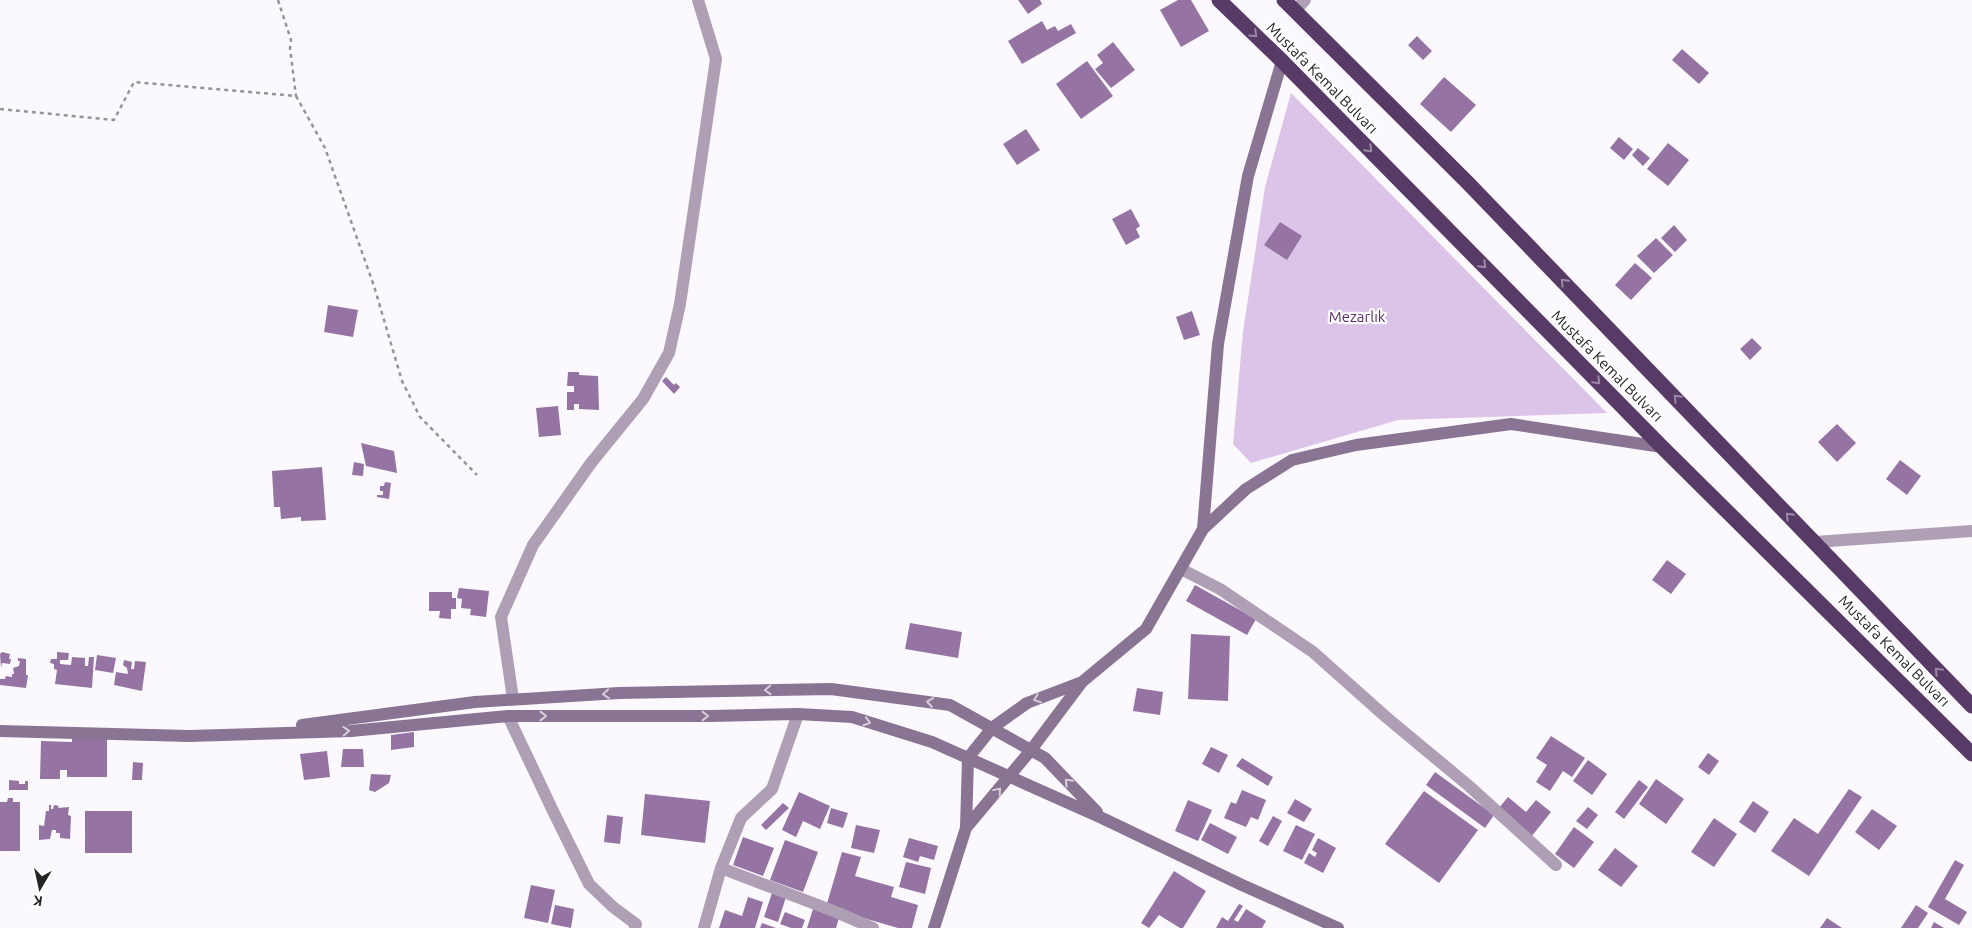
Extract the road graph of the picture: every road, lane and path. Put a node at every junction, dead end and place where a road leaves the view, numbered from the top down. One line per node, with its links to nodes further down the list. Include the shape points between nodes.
1 (278, 0): 6 (path, via 291,40)
2 (698, 0): 15 (street, via 716,59 680,304 669,353 643,399 591,463 533,545 501,617)
3 (1219, 0): 5 (highway, Mustafa Kemal Bulvarı, one-way to 5)
4 (1294, 4): 12 (highway, Mustafa Kemal Bulvarı, one-way to 4)
5 (1282, 62): 8 (highway, Mustafa Kemal Bulvarı, one-way to 8); 10 (street, via 1248,176 1218,344)
6 (296, 96): 7 (path, via 134,82 114,120); 9 (path, via 325,148 374,286 402,382 420,417)
7 (0, 109)
8 (1662, 447): 10 (street, via 1512,424 1356,445 1292,460 1246,489); 23 (highway, Mustafa Kemal Bulvarı)
9 (477, 475)
10 (1203, 530): 13 (street)
11 (1972, 532): 12 (street)
12 (1815, 542): 16 (highway, Mustafa Kemal Bulvarı, one-way to 12)
13 (1181, 569): 14 (street, via 1146,630); 28 (street, via 1220,588 1313,652)
14 (1082, 682): 20 (street, one-way to 20, via 1027,703); 22 (street)
15 (513, 699): 19 (street, via 303,725 175,728); 20 (street, one-way to 15, via 950,705 831,689 619,693)
16 (1972, 706)
17 (798, 714): 18 (street, one-way to 17); 24 (street, one-way to 24, via 852,717 932,742); 29 (street, via 772,789 741,818)
18 (508, 716): 21 (street, one-way to 18, via 189,736 351,731); 30 (street, via 589,884 636,924)
19 (0, 722)
20 (992, 728): 22 (street); 24 (street)
21 (0, 731)
22 (1031, 750): 25 (street); 26 (street, one-way to 22, via 1045,758)
23 (1972, 754)
24 (968, 758): 25 (street); 27 (street)
25 (1010, 776): 26 (street); 27 (street, one-way to 25)
26 (1102, 818): 34 (street)
27 (966, 828): 33 (street)
28 (1556, 865)
29 (721, 868): 31 (street); 32 (street)
30 (635, 928)
31 (704, 928)
32 (873, 928)
33 (934, 928)
34 (1338, 928)

